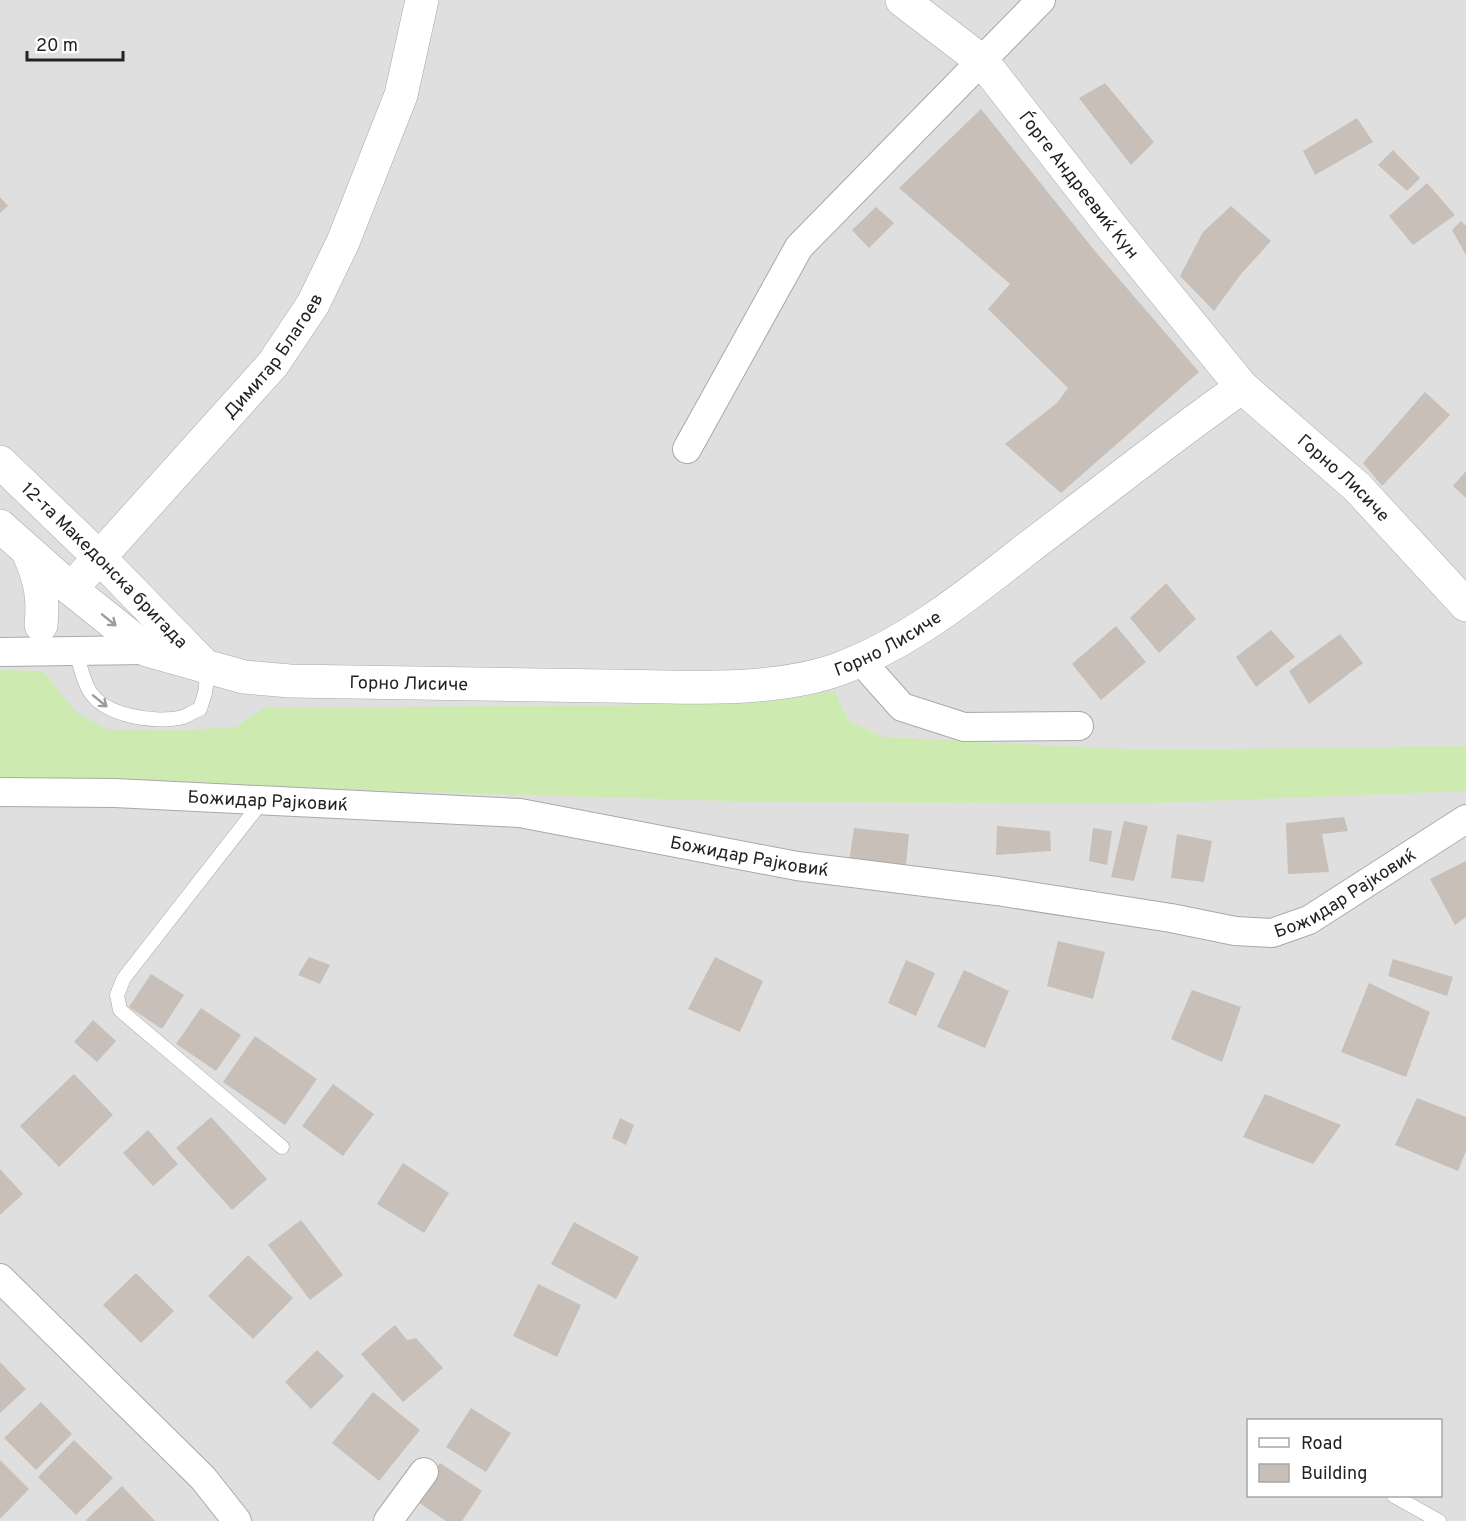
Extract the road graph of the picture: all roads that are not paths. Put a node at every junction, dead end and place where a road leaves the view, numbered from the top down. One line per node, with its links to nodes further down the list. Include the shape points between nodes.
1 (422, 0): 10 (street, Димитар Благоев, via 401,95 351,223 313,304 273,364)
2 (902, 0): 4 (street, Ѓорге Андреевиќ Кун)
3 (1041, 0): 4 (street)
4 (982, 62): 5 (street, Ѓорге Андреевиќ Кун); 6 (street, via 799,247)
5 (1242, 387): 12 (street, Горно Лисиче, via 1357,487); 17 (street, Горно Лисиче, via 960,601)
6 (687, 449)
7 (0, 462): 10 (street, 12-та Македонска бригада)
8 (0, 526): 9 (street, 12-та Македонска бригада)
9 (28, 553): 11 (street, 12-та Македонска бригада); 13 (street, via 44,602)
10 (99, 557): 11 (street, Димитар Благоев); 18 (street, 12-та Македонска бригада)
11 (71, 589): 13 (street, Димитар Благоев); 15 (street, 12-та Македонска бригада, one-way to 15)
12 (1466, 605)
13 (41, 625): 16 (street, Димитар Благоев)
14 (75, 650): 15 (street); 16 (street); 18 (lane, one-way to 18, via 89,691 101,704 127,716 182,717 200,709)
15 (147, 650): 18 (street, Горно Лисиче)
16 (10, 651)
17 (860, 660): 18 (street, Горно Лисиче, via 837,670 776,683 688,687 290,681); 19 (street, via 902,707 964,727)
18 (208, 668)
19 (1079, 726)
20 (0, 792): 21 (street, Божидар Рајковиќ)
21 (263, 800): 22 (street, Божидар Рајковиќ, via 520,813 797,866 1008,893 1235,931 1272,933 1309,920); 23 (lane, via 124,978 117,995 120,1010)
22 (1466, 819)
23 (282, 1147)
24 (0, 1278): 27 (street, via 203,1478)
25 (424, 1472): 28 (street)
26 (1396, 1497): 29 (lane)
27 (237, 1521)
28 (387, 1521)
29 (1439, 1521)

